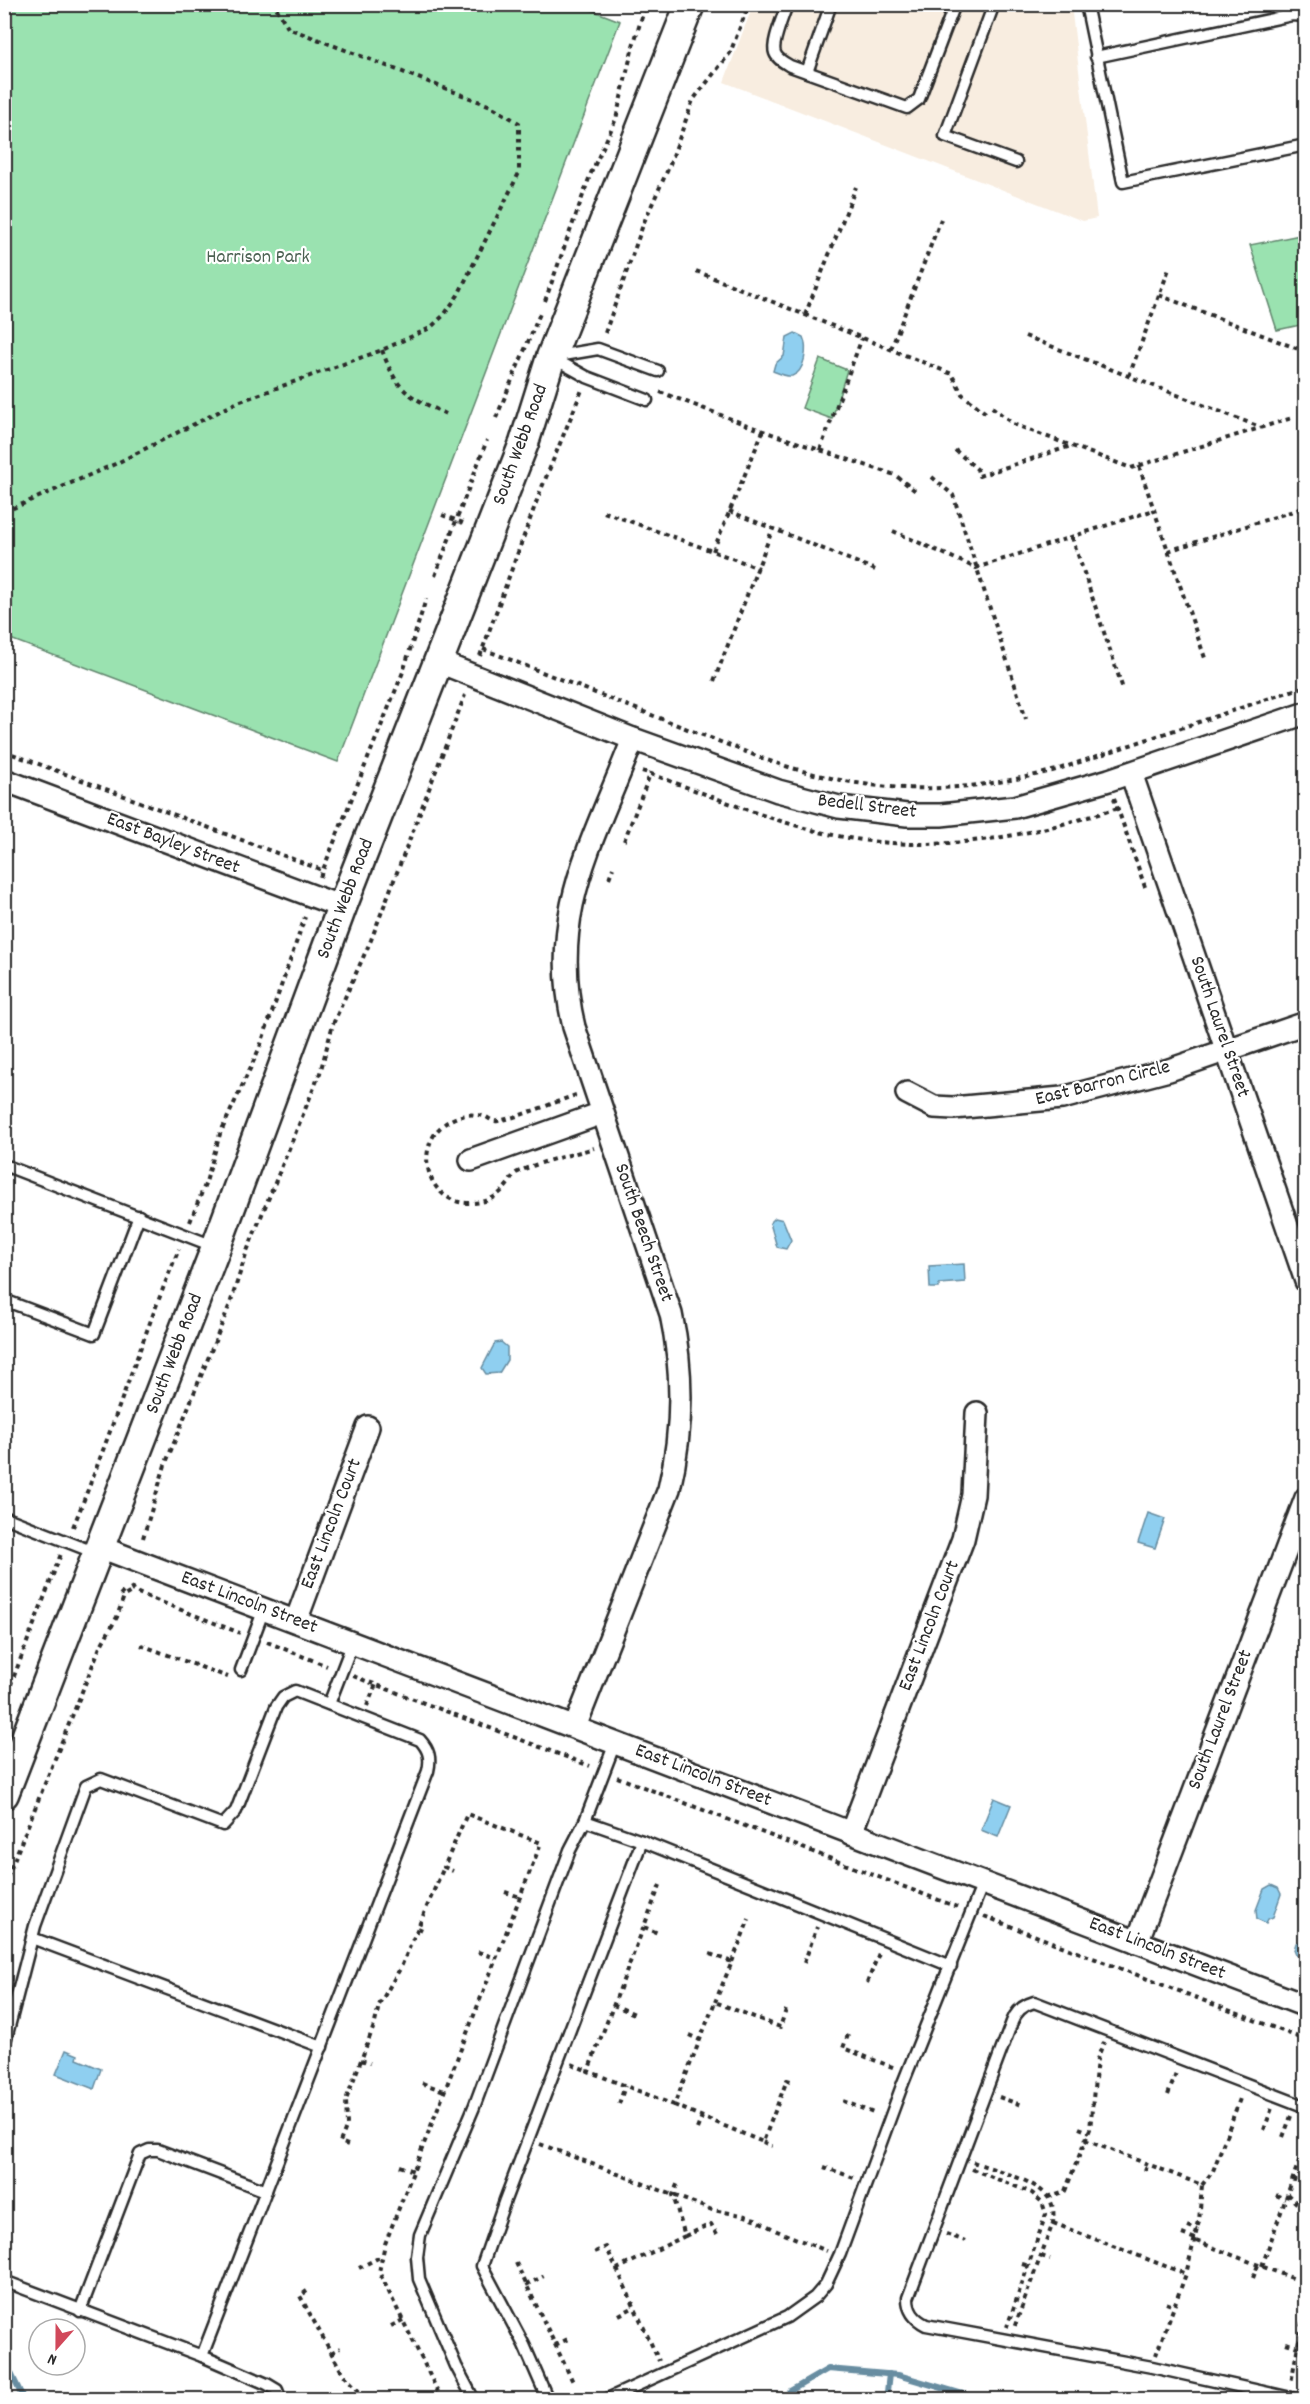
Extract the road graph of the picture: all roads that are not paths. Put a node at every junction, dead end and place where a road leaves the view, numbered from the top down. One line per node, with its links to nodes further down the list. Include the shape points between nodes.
1 (690, 4): 12 (main road, South Webb Road)
2 (788, 4): 9 (lane, via 775,41 775,53 790,66)
3 (831, 4): 9 (lane)
4 (954, 4): 9 (lane, via 919,99 907,108)
5 (994, 4): 11 (lane, via 945,136)
6 (1086, 4): 8 (lane)
7 (1305, 16): 8 (lane, via 1292,15)
8 (1096, 57): 10 (lane, via 1123,182)
9 (807, 72)
10 (1305, 146)
11 (1016, 162)
12 (551, 357): 13 (lane, via 598,349); 14 (lane, via 587,377); 15 (main road, South Webb Road, via 524,442)
13 (658, 370)
14 (647, 400)
15 (439, 662): 17 (street, Bedell Street); 20 (main road, South Webb Road)
16 (1305, 713): 18 (street, Bedell Street)
17 (633, 738): 18 (street, Bedell Street, via 807,800 907,814 941,815 1015,807); 24 (street, South Beech Street, via 583,863 566,931 568,1003)
18 (1131, 773): 22 (street, South Laurel Street)
19 (4, 780): 20 (street, East Bayley Street)
20 (342, 907): 28 (main road, South Webb Road)
21 (1305, 1023): 22 (street, East Barron Circle)
22 (1227, 1049): 23 (street, East Barron Circle, via 1062,1098 953,1108 934,1107); 29 (street, South Laurel Street)
23 (907, 1094)
24 (602, 1113): 25 (street); 41 (street, South Beech Street, via 671,1314 681,1404 676,1461 669,1489)
25 (471, 1160)
26 (4, 1166): 27 (lane)
27 (139, 1216): 28 (lane); 30 (lane, via 94,1334)
28 (216, 1247): 35 (main road, South Webb Road)
29 (1305, 1281)
30 (4, 1300)
31 (977, 1413): 46 (street, East Lincoln Court, via 974,1495 963,1539)
32 (368, 1427): 37 (street, East Lincoln Court)
33 (1305, 1498): 50 (street, South Laurel Street)
34 (4, 1517): 35 (lane)
35 (99, 1550): 36 (street, East Lincoln Street); 43 (main road, South Webb Road)
36 (264, 1609): 37 (street, East Lincoln Street); 39 (lane)
37 (296, 1621): 38 (street, East Lincoln Street)
38 (353, 1642): 40 (lane); 41 (street, East Lincoln Street)
39 (240, 1670)
40 (329, 1704): 49 (lane, via 295,1691 283,1697 236,1810 223,1825 101,1779 86,1786); 54 (lane, via 420,1740 430,1764)
41 (575, 1727): 42 (street, East Lincoln Street)
42 (615, 1743): 45 (lane); 46 (street, East Lincoln Street)
43 (11, 1760): 44 (main road, South Webb Road)
44 (4, 1794)
45 (585, 1821): 47 (lane); 61 (lane, via 570,1850 474,2107 420,2235 419,2279)
46 (851, 1833): 48 (street, East Lincoln Street)
47 (642, 1841): 51 (lane); 62 (lane, via 482,2266)
48 (983, 1883): 50 (street, East Lincoln Street); 51 (lane)
49 (32, 1938): 53 (lane); 54 (lane)
50 (1137, 1941): 52 (street, East Lincoln Street)
51 (951, 1966): 63 (lane, via 826,2284 802,2308)
52 (1305, 2006)
53 (4, 2046)
54 (322, 2047): 56 (lane)
55 (1301, 2105): 64 (lane, via 1034,2002 1026,2004 1015,2015 909,2291 908,2305 914,2317 926,2325 1152,2367)
56 (266, 2191): 58 (lane, via 158,2150 140,2154); 59 (lane)
57 (4, 2281): 58 (lane)
58 (80, 2311): 59 (lane)
59 (202, 2356): 60 (lane, via 267,2384 277,2390)
60 (281, 2400)
61 (474, 2400)
62 (548, 2400)
63 (605, 2400)
64 (1300, 2400)

